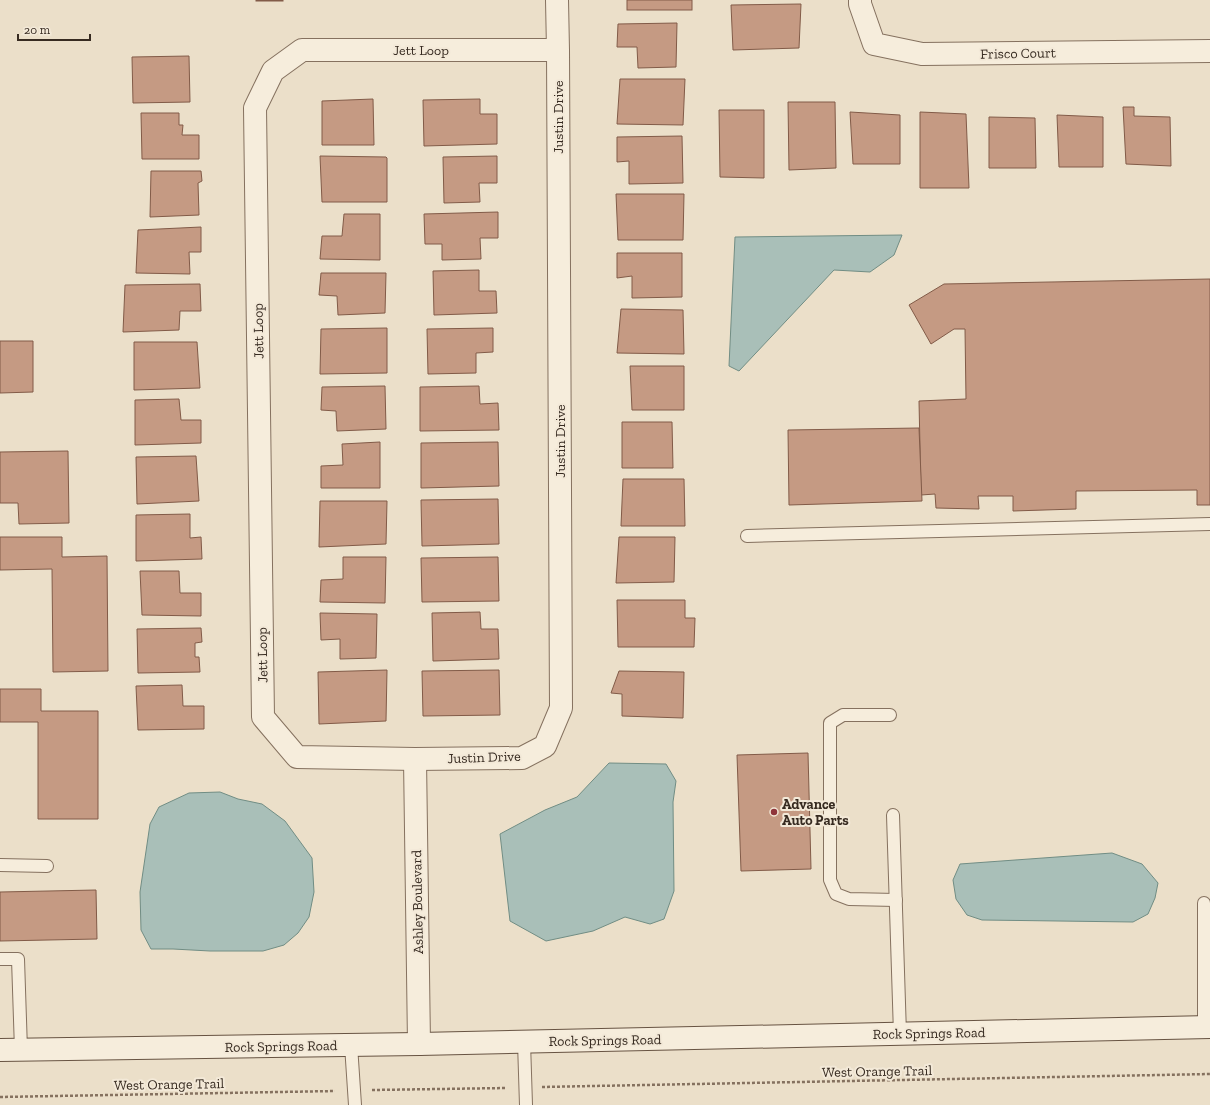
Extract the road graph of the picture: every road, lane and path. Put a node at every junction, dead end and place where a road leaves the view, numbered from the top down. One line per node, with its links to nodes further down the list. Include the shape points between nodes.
1 (557, 0): 3 (street, Justin Drive)
2 (860, 0): 4 (street, Frisco Court, via 874,44 922,54)
3 (558, 50): 8 (street, Justin Drive, via 561,708 545,746 522,758); 8 (street, Jett Loop, via 302,50 273,71 255,108 263,717 297,757)
4 (1210, 51)
5 (1210, 524): 6 (lane)
6 (747, 536)
7 (890, 715): 12 (lane, via 842,715 830,723 830,880 836,894 849,900)
8 (415, 760): 18 (street, Ashley Boulevard)
9 (893, 815): 12 (lane)
10 (0, 865): 11 (lane)
11 (47, 866)
12 (896, 900): 16 (lane)
13 (1204, 903): 15 (lane)
14 (0, 959): 20 (lane, via 18,959)
15 (1207, 1027): 16 (street, Rock Springs Road)
16 (900, 1034): 17 (street, Rock Springs Road)
17 (524, 1042): 18 (street, Rock Springs Road); 28 (lane)
18 (419, 1044): 19 (street, Rock Springs Road)
19 (351, 1045): 20 (street, Rock Springs Road); 27 (lane)
20 (10, 1050)
21 (1210, 1074): 22 (path, West Orange Trail)
22 (545, 1087)
23 (510, 1088): 24 (path)
24 (373, 1090)
25 (339, 1091): 26 (path, West Orange Trail)
26 (0, 1097)
27 (355, 1105)
28 (526, 1105)

